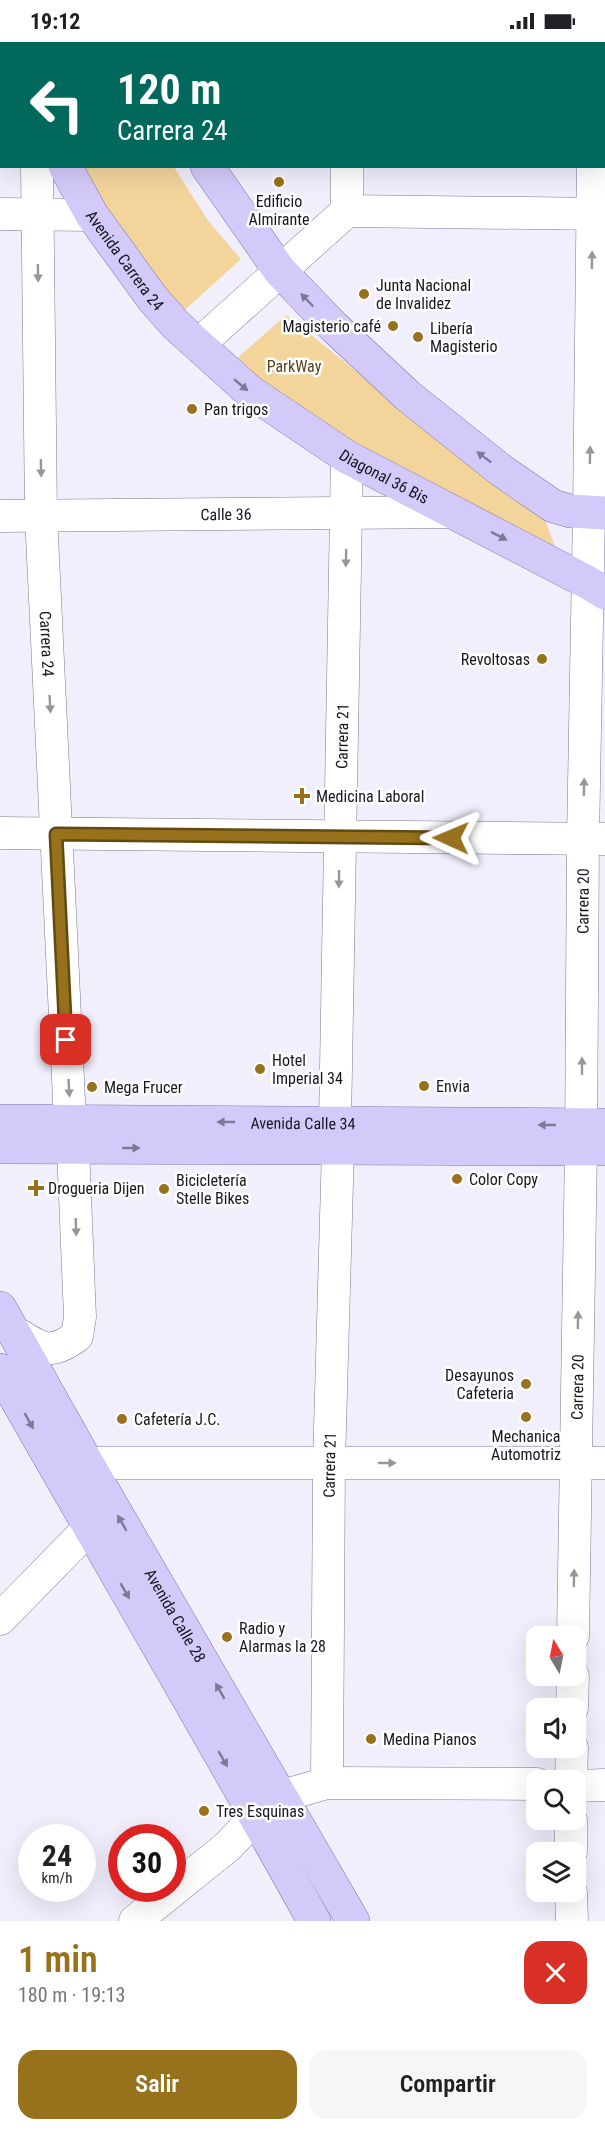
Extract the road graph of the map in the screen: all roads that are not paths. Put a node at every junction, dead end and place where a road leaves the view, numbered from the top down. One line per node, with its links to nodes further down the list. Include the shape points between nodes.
1 (37, 168): 8 (street, Carrera 24)
2 (66, 168): 9 (main road, Avenida Carrera 24)
3 (208, 168): 11 (main road)
4 (347, 168): 6 (street)
5 (593, 168): 10 (street, Carrera 20)
6 (347, 211): 10 (street); 11 (street)
7 (0, 214): 8 (street)
8 (37, 214): 9 (street); 17 (street, Carrera 24, one-way to 17)
9 (92, 214): 12 (main road, Avenida Carrera 24, via 153,299)
10 (599, 214): 16 (street, Carrera 20, one-way to 10)
11 (280, 272): 12 (street); 16 (main road, one-way to 11, via 553,506 454,435 341,334)
12 (198, 345): 13 (main road, Diagonal 36 Bis, one-way to 13, via 249,391)
13 (347, 457): 14 (main road, Diagonal 36 Bis); 15 (street, Carrera 21)
14 (453, 512): 15 (street, Calle 36); 19 (main road, Diagonal 36 Bis, one-way to 19)
15 (347, 513): 17 (street, Calle 36); 22 (street, Carrera 21, one-way to 22)
16 (597, 513): 19 (street, Carrera 20)
17 (41, 515): 18 (street, Calle 36); 21 (street, Carrera 24, one-way to 21)
18 (0, 516)
19 (596, 588): 23 (street, Carrera 20, one-way to 19)
20 (0, 834): 21 (street)
21 (56, 834): 22 (street); 25 (street, Carrera 24, one-way to 25)
22 (340, 836): 23 (street); 26 (street, Carrera 21, one-way to 26)
23 (594, 839): 27 (street, Carrera 20, one-way to 23)
24 (0, 1121): 25 (main road, Avenida Calle 34)
25 (72, 1134): 26 (main road, Avenida Calle 34); 28 (main road, Avenida Calle 34); 29 (street, Carrera 24, one-way to 29, via 80,1317 77,1336 63,1347 47,1349 33,1344)
26 (337, 1136): 27 (main road, Avenida Calle 34); 32 (street, Carrera 21)
27 (593, 1137): 33 (street, Carrera 20, one-way to 27)
28 (0, 1147)
29 (7, 1320): 31 (main road, Avenida Calle 28)
30 (0, 1370): 34 (main road, Avenida Calle 28, one-way to 34)
31 (87, 1463): 32 (street); 41 (main road, Avenida Calle 28, one-way to 31)
32 (328, 1463): 33 (street, one-way to 33); 37 (street, Carrera 21)
33 (590, 1463): 36 (street, Carrera 20, one-way to 33)
34 (89, 1528): 35 (street); 42 (main road, Avenida Calle 28, one-way to 42)
35 (0, 1619)
36 (574, 1626)
37 (327, 1783): 38 (street); 41 (street)
38 (526, 1784)
39 (605, 1785): 40 (street)
40 (586, 1786)
41 (282, 1796): 42 (street); 46 (main road, Avenida Calle 28)
42 (256, 1816): 44 (street, via 227,1847); 45 (main road, Avenida Calle 28)
43 (572, 1902): 47 (street)
44 (135, 1921)
45 (314, 1921)
46 (353, 1921)
47 (572, 1921)

